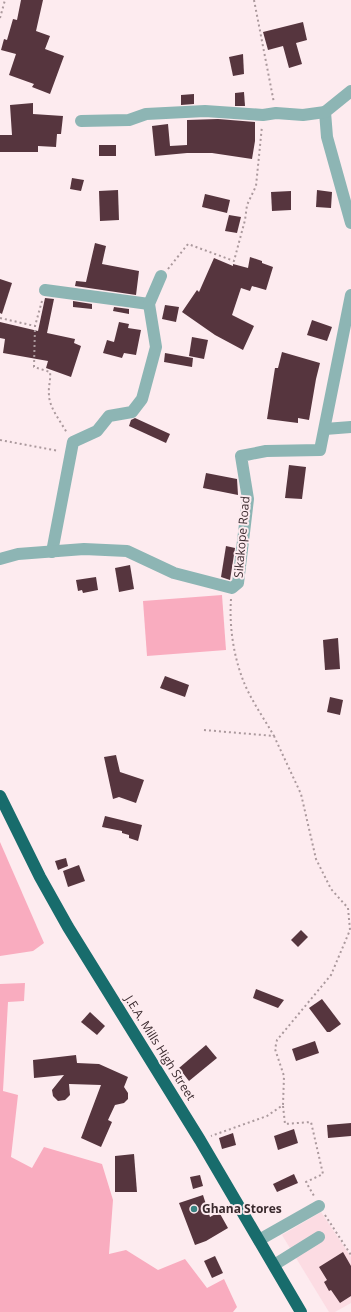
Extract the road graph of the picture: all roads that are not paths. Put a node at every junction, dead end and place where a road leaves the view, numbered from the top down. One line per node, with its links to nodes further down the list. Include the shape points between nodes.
1 (351, 91): 2 (street)
2 (325, 112): 3 (street, via 263,115 205,111 146,114 129,120); 4 (street, via 327,137)
3 (81, 122)
4 (351, 223)
5 (161, 276): 8 (street)
6 (45, 290): 8 (street)
7 (351, 295): 10 (street, Sikakope Road)
8 (149, 304): 11 (street, via 156,347 142,399 132,412 109,416 97,431 72,447)
9 (351, 427): 10 (street)
10 (325, 429): 11 (street, Sikakope Road, via 320,450 266,451 241,456 248,499 238,583 232,588 174,574 127,551 84,549)
11 (52, 552): 12 (street, Sikakope Road, via 18,554)
12 (0, 559)
13 (0, 796): 16 (highway, J.E.A. Mills High Street, via 40,878 68,927)
14 (319, 1206): 16 (street)
15 (319, 1237): 17 (street)
16 (259, 1240): 17 (highway, J.E.A. Mills High Street)
17 (274, 1265): 18 (highway, J.E.A. Mills High Street)
18 (302, 1312)

